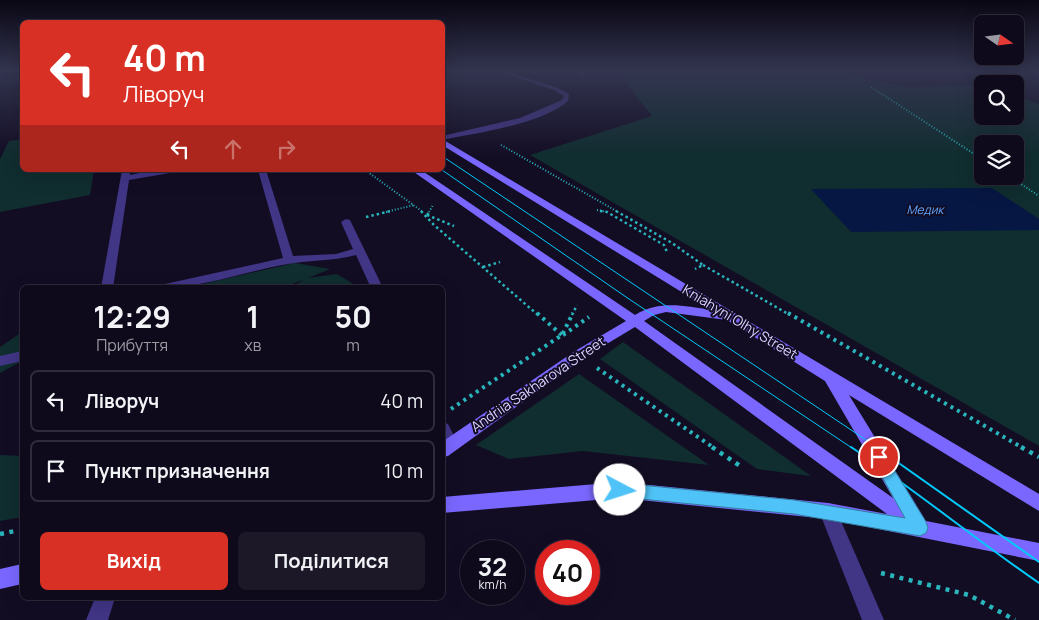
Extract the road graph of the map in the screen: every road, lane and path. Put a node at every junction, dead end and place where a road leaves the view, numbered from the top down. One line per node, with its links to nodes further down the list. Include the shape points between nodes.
1 (565, 100): 3 (street, via 556,108)
2 (891, 100): 6 (path)
3 (475, 130): 4 (street); 15 (path)
4 (445, 138)
5 (445, 141): 34 (main road, Kniahyni Olhy Street)
6 (974, 154)
7 (148, 172): 11 (street)
8 (263, 172): 24 (street)
9 (368, 172): 14 (path)
10 (418, 172): 32 (main road)
11 (126, 174): 29 (street)
12 (1022, 185): 13 (path)
13 (1039, 196)
14 (414, 205): 16 (path); 17 (path)
15 (608, 205): 18 (path); 21 (path)
16 (375, 215)
17 (427, 215): 20 (path); 27 (path, via 434,225)
18 (604, 217)
19 (346, 222): 23 (street)
20 (454, 226)
21 (672, 243): 22 (path); 26 (path)
22 (656, 246)
23 (360, 251): 24 (street, via 336,257); 31 (street)
24 (288, 260): 30 (street)
25 (500, 262): 27 (path)
26 (702, 265): 28 (path); 44 (path)
27 (483, 267): 36 (path)
28 (688, 273)
29 (108, 285)
30 (178, 285)
31 (376, 285)
32 (599, 295): 35 (main road); 36 (path, via 576,306)
33 (589, 317): 36 (path)
34 (734, 317): 35 (main road, Andriia Sakharova Street, via 666,308); 41 (main road, Kniahyni Olhy Street)
35 (635, 320): 43 (main road, Andriia Sakharova Street); 49 (main road)
36 (562, 335): 37 (path); 42 (path)
37 (566, 340)
38 (20, 356): 39 (street)
39 (0, 361)
40 (593, 364): 45 (path)
41 (831, 377): 46 (main road, Kniahyni Olhy Street); 49 (main road)
42 (445, 413)
43 (446, 447)
44 (1039, 457)
45 (743, 468)
46 (1039, 503)
47 (445, 505): 48 (main road, via 620,490)
48 (828, 511): 49 (main road); 53 (street)
49 (920, 528): 52 (main road)
50 (15, 531): 51 (path)
51 (0, 534)
52 (1039, 552)
53 (849, 565): 58 (street); 59 (path, via 969,595)
54 (20, 574): 55 (main road)
55 (0, 579)
56 (103, 600): 57 (street)
57 (97, 620)
58 (873, 620)
59 (1015, 620)

